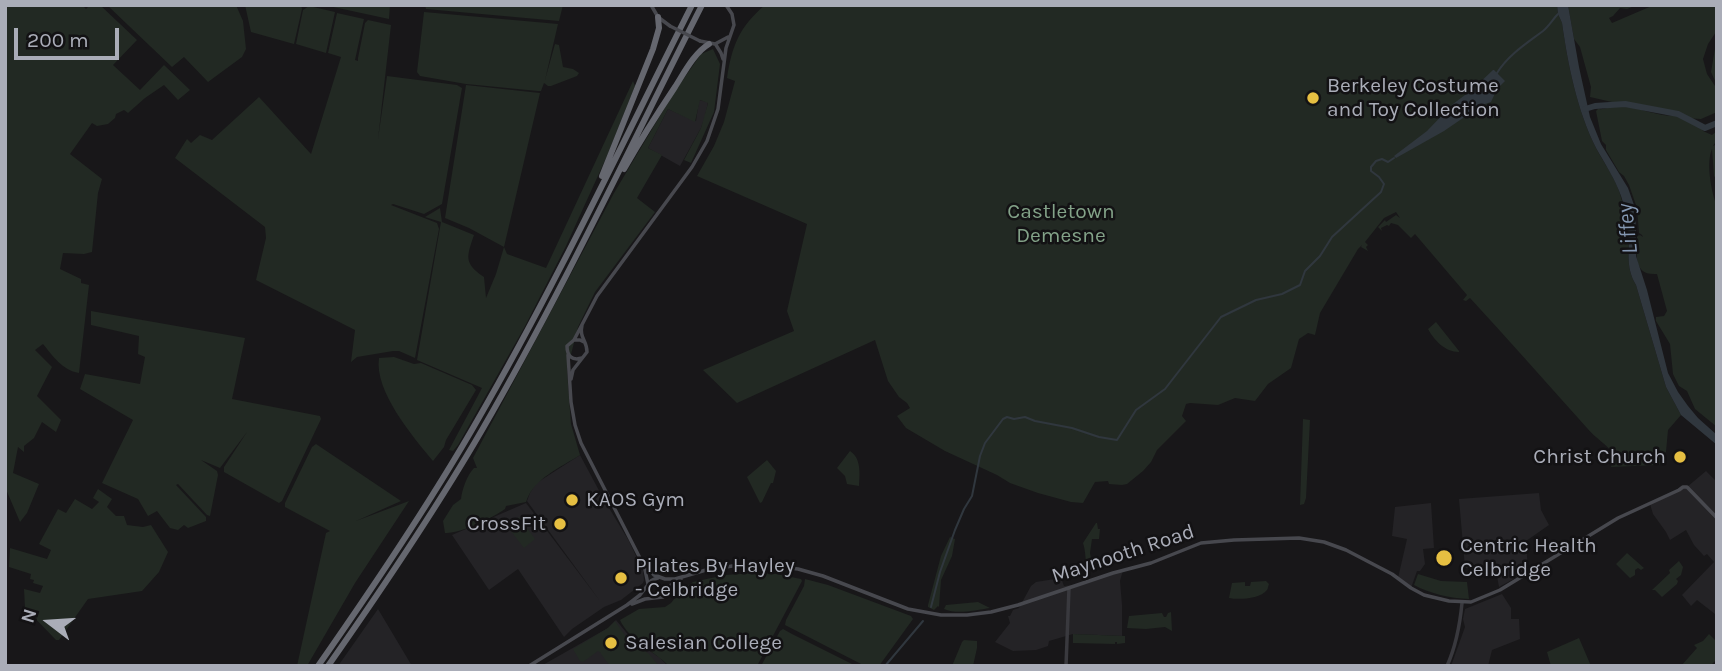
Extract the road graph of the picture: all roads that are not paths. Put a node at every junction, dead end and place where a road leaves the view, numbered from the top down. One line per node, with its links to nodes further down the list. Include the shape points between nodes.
1 (692, 5): 9 (highway)
2 (702, 5): 10 (highway)
3 (726, 5): 6 (main road, via 734,20)
4 (653, 7): 5 (main road)
5 (658, 17): 7 (main road, bridge); 9 (highway, via 649,61)
6 (730, 36): 7 (main road); 8 (main road)
7 (712, 44): 8 (main road); 10 (highway, via 701,49 656,116)
8 (723, 62): 11 (main road, via 717,113 699,156)
9 (565, 257): 29 (highway, via 456,457)
10 (572, 261): 30 (highway, via 462,464)
11 (584, 319): 12 (main road); 13 (main road, via 580,333)
12 (573, 340): 13 (main road); 14 (main road, via 567,346)
13 (586, 343): 15 (main road)
14 (568, 355): 15 (main road); 16 (main road)
15 (582, 358): 16 (main road)
16 (570, 384): 20 (main road, via 581,443)
17 (1681, 483): 18 (street)
18 (1679, 490): 19 (main road, via 1687,487); 27 (main road, via 1618,518 1500,590)
19 (1717, 518)
20 (642, 562): 22 (main road); 23 (main road)
21 (696, 573): 22 (main road, Maynooth Road); 24 (main road, Maynooth Road, via 739,565 778,566 822,576 912,610 947,615 991,612); 25 (main road)
22 (661, 578): 23 (main road); 25 (main road)
23 (648, 585): 26 (main road); 28 (main road)
24 (1069, 588): 27 (main road, Maynooth Road, via 1201,543 1291,538 1346,550 1424,595); 32 (street)
25 (668, 590): 26 (main road, via 663,597)
26 (654, 598): 28 (main road)
27 (1462, 603): 33 (street)
28 (627, 605): 31 (main road)
29 (318, 666)
30 (328, 666)
31 (529, 666)
32 (1066, 666)
33 (1447, 666)

